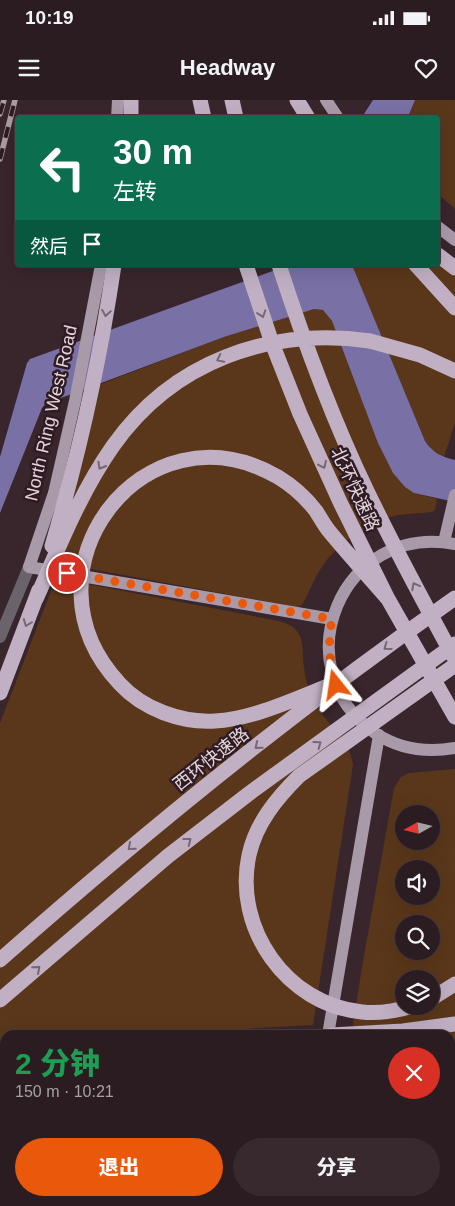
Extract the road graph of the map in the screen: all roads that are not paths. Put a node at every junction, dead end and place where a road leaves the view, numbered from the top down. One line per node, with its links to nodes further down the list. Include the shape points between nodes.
1 (118, 100): 7 (main road)
2 (131, 100): 8 (highway)
3 (200, 100): 9 (highway)
4 (232, 100): 10 (highway)
5 (297, 100): 11 (highway)
6 (326, 100): 12 (main road)
7 (117, 115)
8 (130, 115)
9 (203, 115)
10 (235, 115)
11 (306, 115)
12 (336, 115)
13 (440, 229): 14 (main road)
14 (455, 240)
15 (440, 257): 21 (highway)
16 (101, 267): 26 (main road, North Ring West Road, via 54,493)
17 (114, 267): 28 (highway, one-way to 28, bridge, via 83,432)
18 (246, 267): 29 (highway, 北环快速路, one-way to 29, bridge, via 300,414)
19 (280, 267): 33 (highway, 北环快速路, one-way to 19, bridge, via 362,480 300,331)
20 (418, 267): 22 (highway)
21 (455, 268)
22 (455, 308)
23 (455, 372): 28 (highway, one-way to 28, bridge, via 420,355 385,344 332,337 255,346 202,368 155,401 112,447 74,515)
24 (455, 495): 25 (main road)
25 (450, 543): 30 (main road, via 417,542 375,558 348,585)
26 (29, 567): 30 (main road); 31 (street)
27 (455, 598): 35 (highway, 西环快速路, one-way to 35, bridge)
28 (36, 599): 36 (highway, one-way to 36, bridge)
29 (388, 599): 35 (highway, bridge, via 302,496 274,475 238,462 197,458 155,470 124,491 98,525 83,563 80,586 82,611 100,658 135,698 172,716 198,721 225,720 250,715); 37 (highway, 北环快速路, bridge)
30 (332, 619): 38 (main road, via 328,646 336,685 358,719)
31 (0, 637)
32 (455, 644): 43 (highway, one-way to 32, bridge, via 168,856)
33 (455, 659)
34 (455, 664): 44 (highway, bridge, via 299,776 262,822 247,867 247,903 254,929 266,952 288,978 317,998 336,1006 354,1011)
35 (338, 682): 40 (highway, 西环快速路, one-way to 40, bridge, via 149,832)
36 (0, 693)
37 (454, 717)
38 (379, 735): 39 (main road, via 417,749); 46 (main road)
39 (455, 748)
40 (0, 960)
41 (455, 984): 42 (highway)
42 (440, 993)
43 (0, 1000)
44 (395, 1009)
45 (455, 1024): 47 (highway)
46 (331, 1030)
47 (411, 1030)

